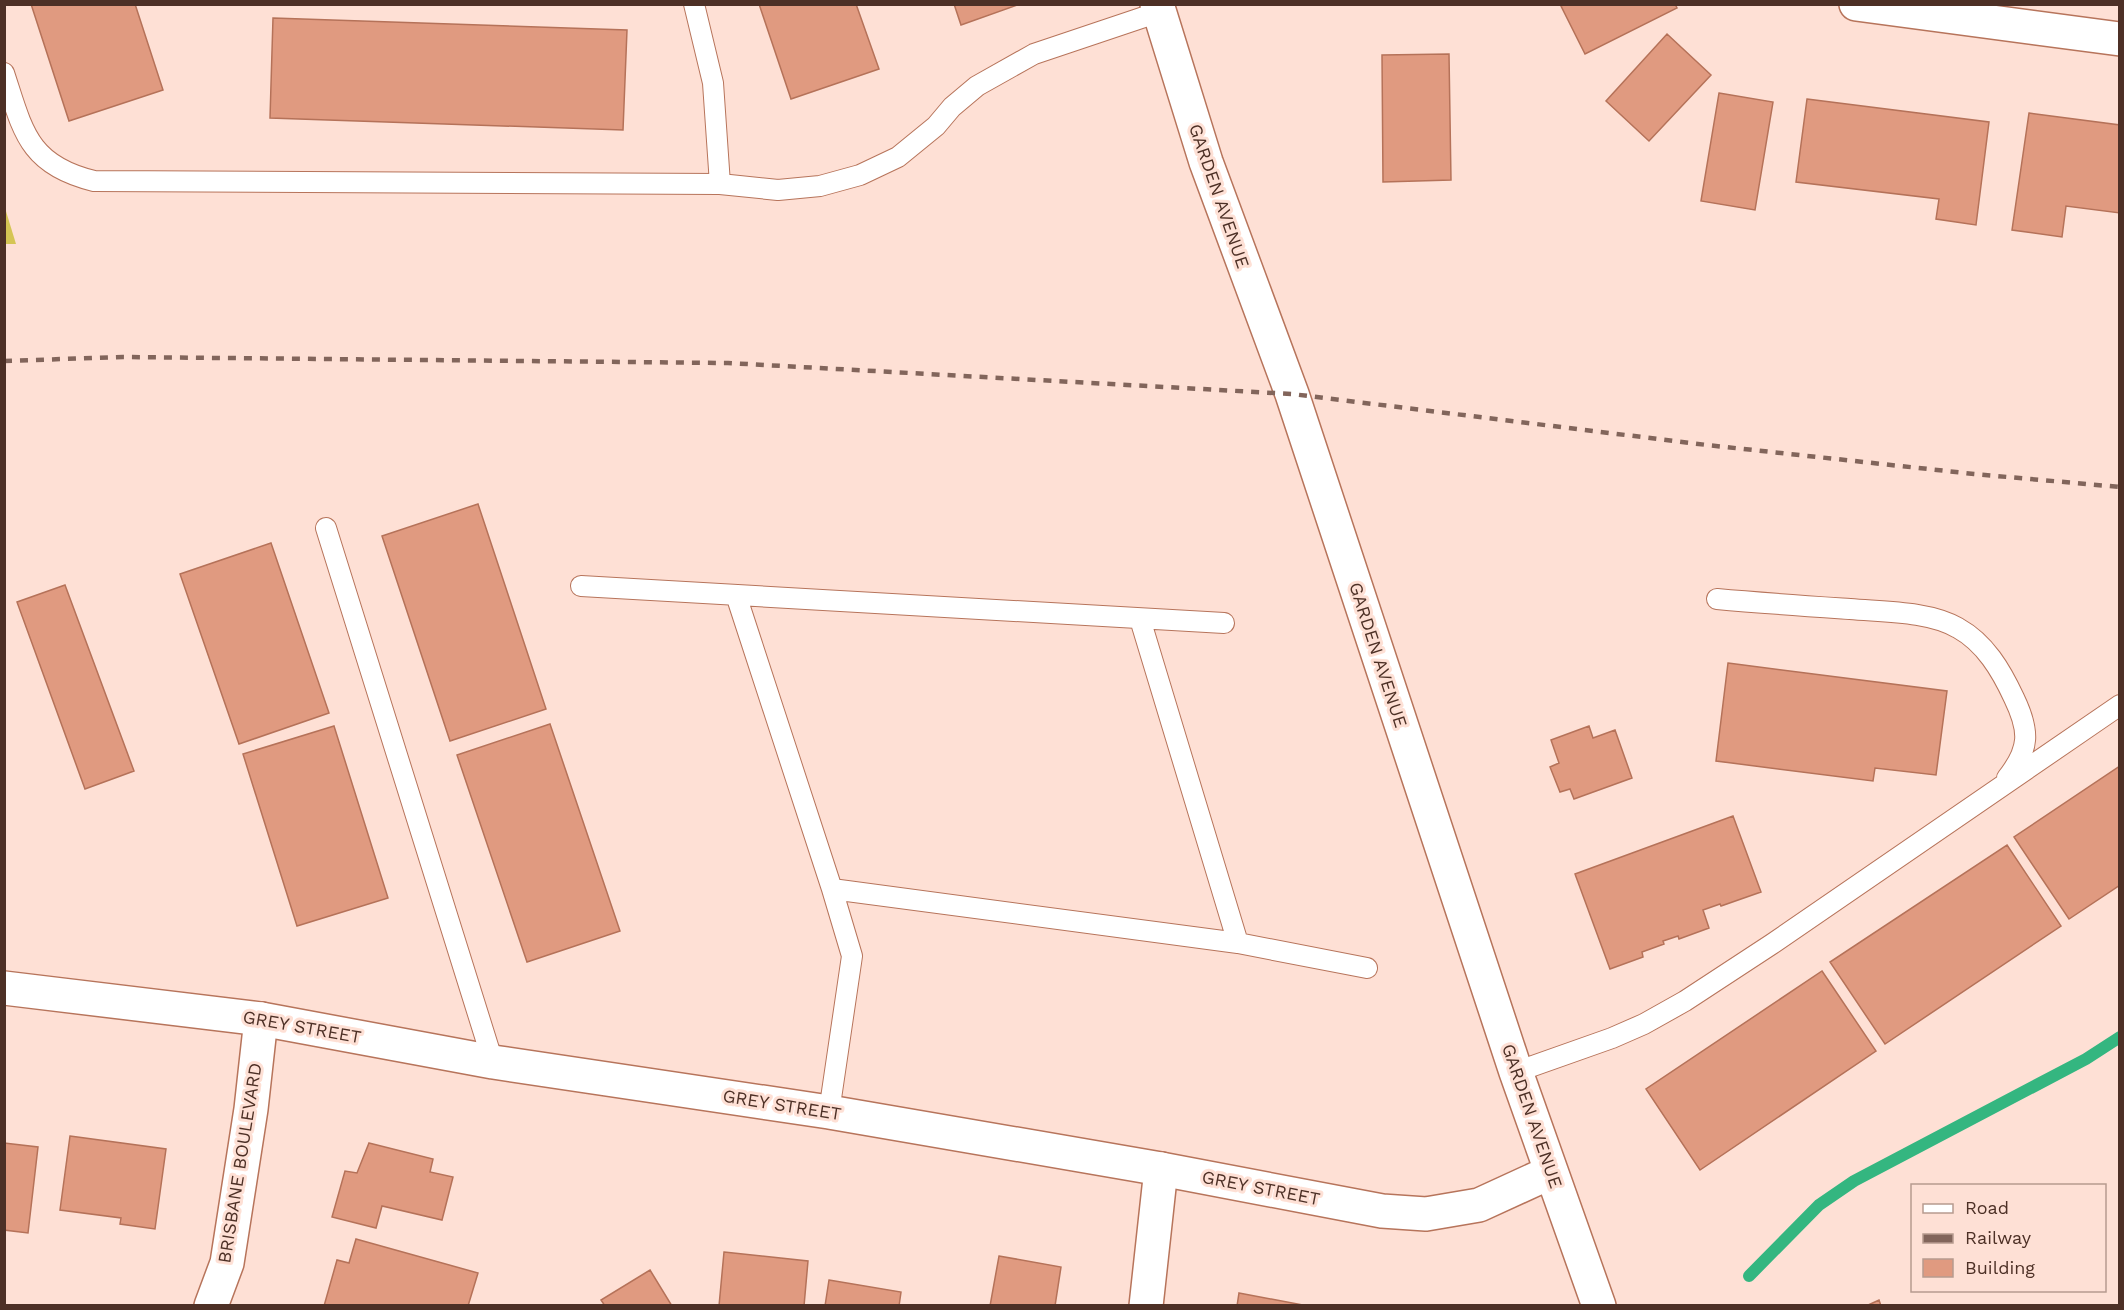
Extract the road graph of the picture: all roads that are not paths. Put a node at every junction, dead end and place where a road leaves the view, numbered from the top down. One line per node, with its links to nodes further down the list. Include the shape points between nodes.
1 (694, 4): 6 (lane, via 712,83)
2 (1856, 4): 4 (street)
3 (1158, 8): 6 (lane, via 1034,54 977,86 898,157 860,175 820,186 778,190); 21 (street, GARDEN AVENUE, via 1206,162 1292,394)
4 (2120, 39)
5 (4, 73): 6 (lane, via 23,131 36,150 52,165 94,180)
6 (720, 184)
7 (326, 528): 20 (lane)
8 (581, 586): 9 (lane)
9 (736, 595): 11 (lane); 15 (lane)
10 (1717, 599): 14 (lane, via 1902,613 1946,622 1961,630 1989,654 2023,716 2026,743 2019,764)
11 (1140, 619): 12 (lane); 16 (lane)
12 (1224, 623)
13 (2120, 705): 14 (lane)
14 (2002, 785): 21 (lane, via 1685,1001 1612,1038)
15 (832, 889): 16 (lane); 22 (lane, via 852,956)
16 (1238, 943): 17 (lane)
17 (1367, 968)
18 (4, 988): 19 (street, GREY STREET)
19 (261, 1019): 20 (street, GREY STREET); 25 (street, BRISBANE BOULEVARD, via 227,1263)
20 (493, 1062): 22 (street, GREY STREET)
21 (1516, 1072): 24 (street, GARDEN AVENUE)
22 (829, 1112): 23 (street, GREY STREET)
23 (1161, 1169): 24 (street, GREY STREET, via 1382,1212 1426,1214 1479,1205); 26 (street)
24 (1551, 1172): 27 (street, GARDEN AVENUE)
25 (211, 1305)
26 (1146, 1305)
27 (1599, 1305)

